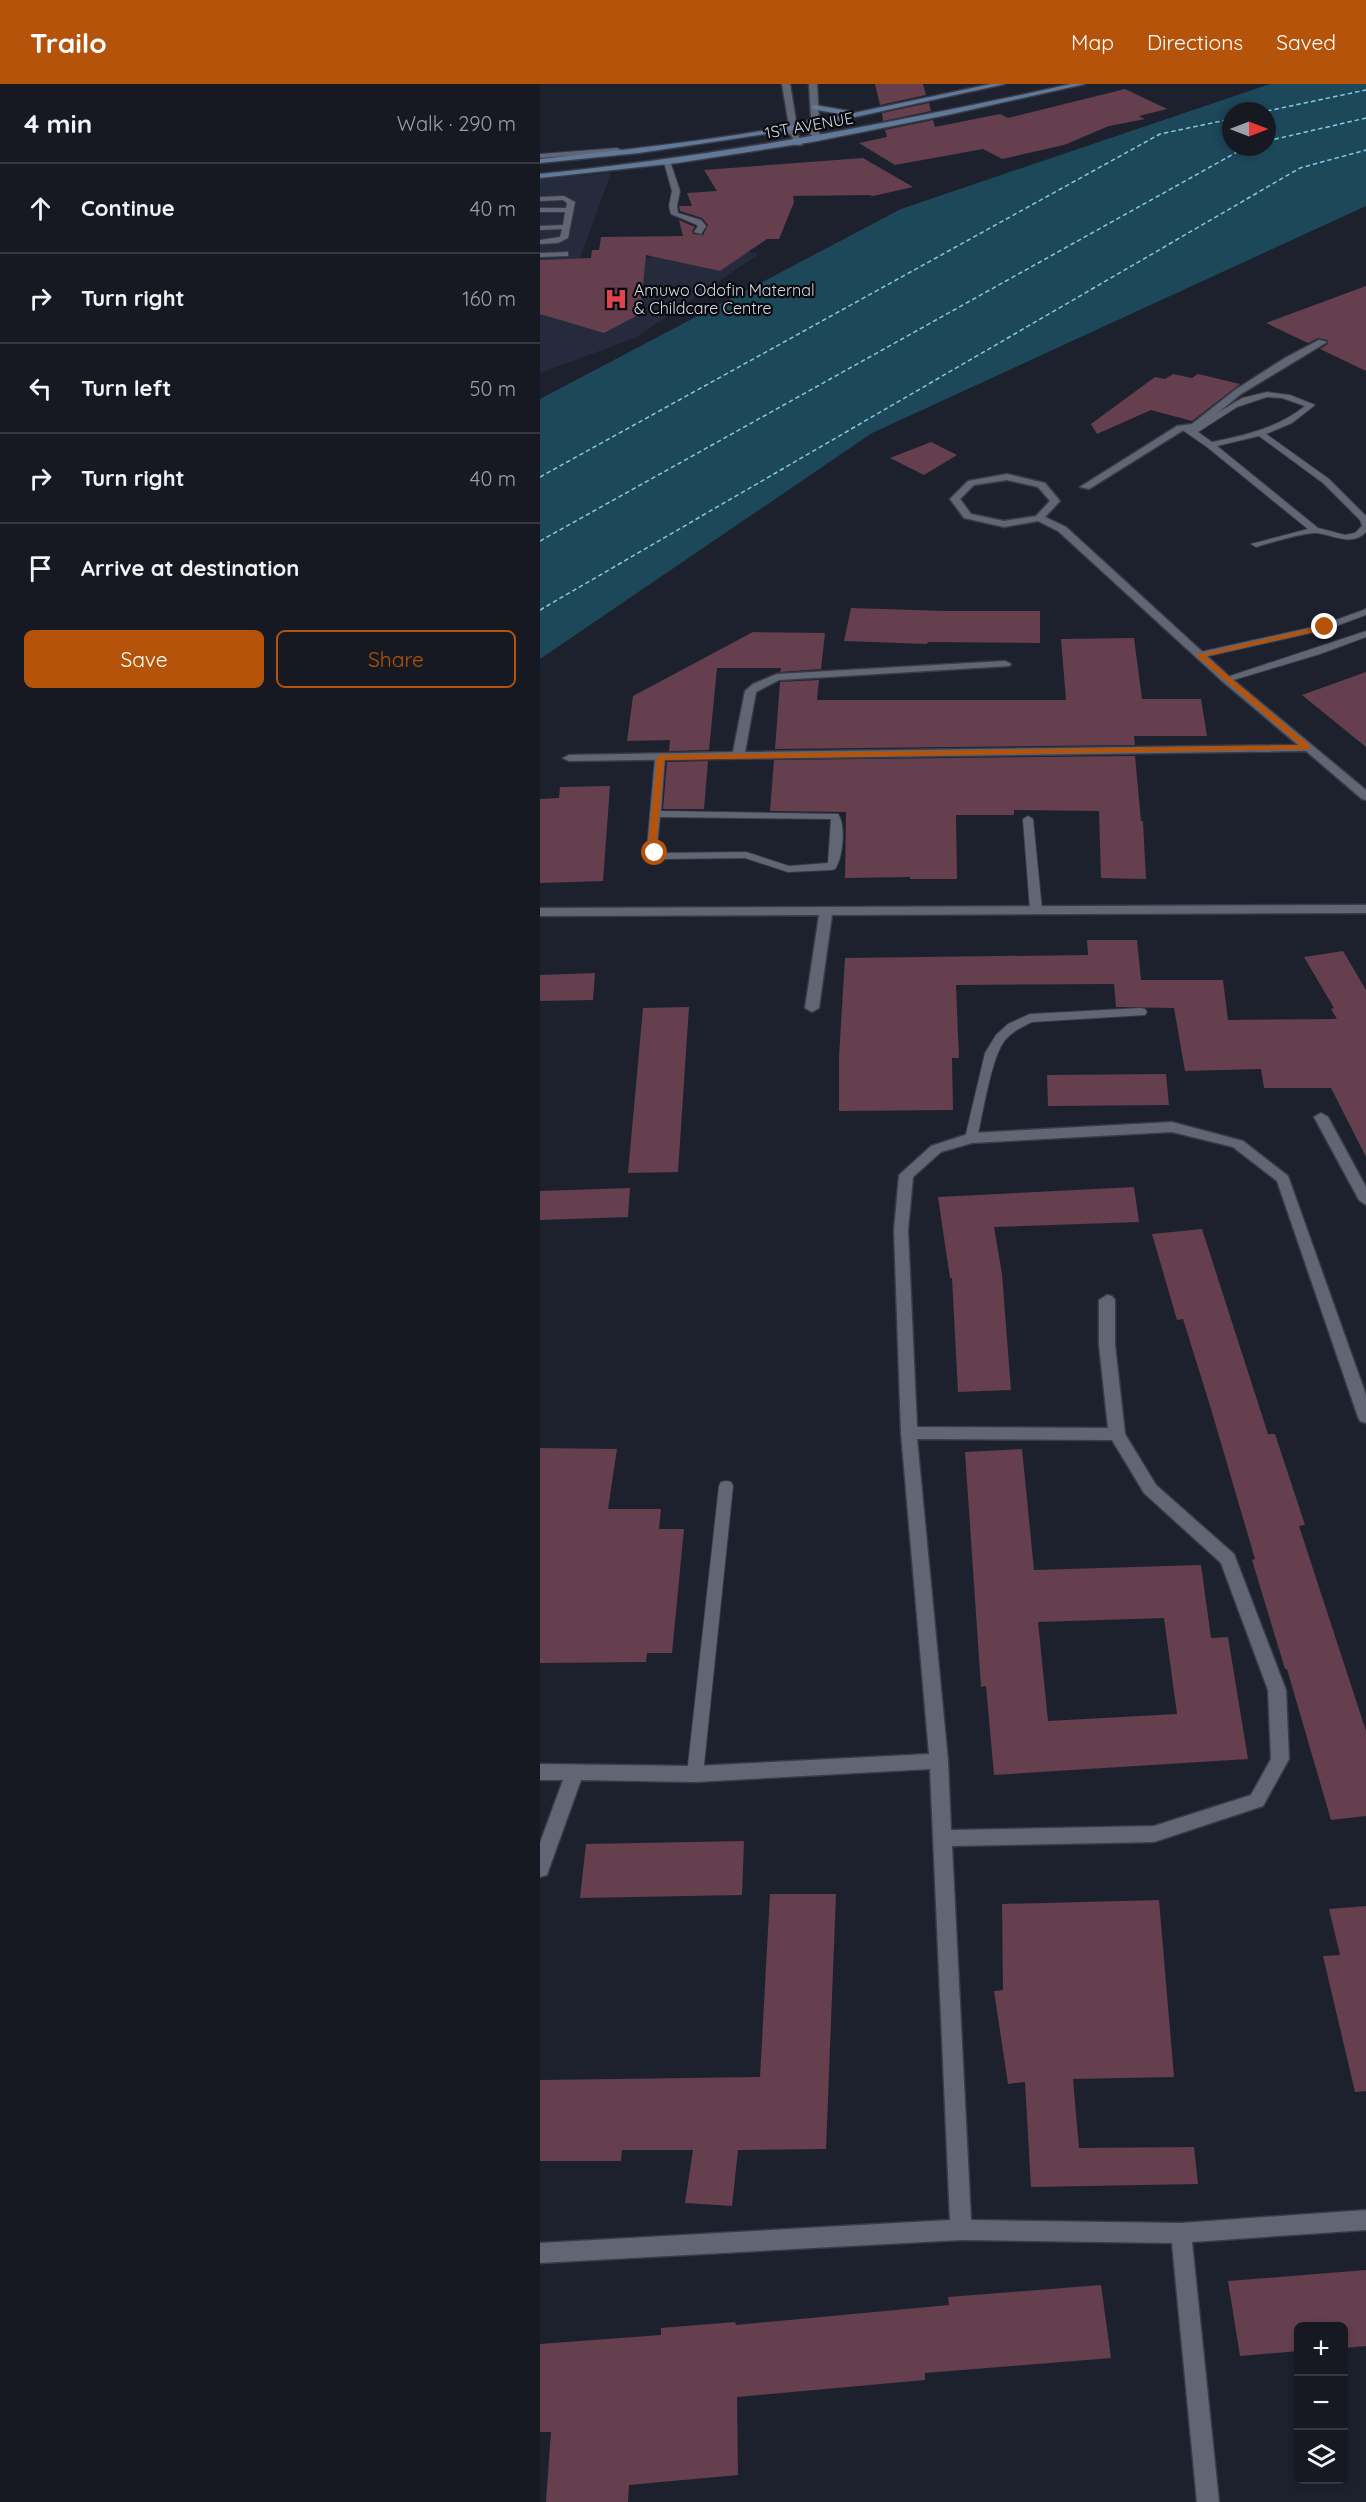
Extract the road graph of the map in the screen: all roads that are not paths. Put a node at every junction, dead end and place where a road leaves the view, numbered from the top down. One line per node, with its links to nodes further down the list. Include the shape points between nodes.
1 (786, 84): 8 (street, via 793,127)
2 (813, 84): 5 (street)
3 (1000, 84): 6 (main road, 1ST AVENUE)
4 (1081, 84): 9 (main road, 1ST AVENUE)
5 (815, 107): 6 (main road, via 849,114); 7 (street, via 815,119)
6 (872, 111): 7 (main road, 1ST AVENUE)
7 (805, 126): 8 (main road, 1ST AVENUE); 9 (street, via 815,132)
8 (784, 129): 10 (street, via 794,134); 11 (main road, 1ST AVENUE)
9 (818, 140): 10 (main road, 1ST AVENUE)
10 (799, 143): 14 (main road, 1ST AVENUE)
11 (610, 154): 12 (lane, via 617,150); 13 (main road, 1ST AVENUE)
12 (540, 156)
13 (540, 161)
14 (666, 161): 15 (main road, 1ST AVENUE); 21 (lane, via 676,191 675,214 698,222 702,226)
15 (540, 176)
16 (540, 199): 18 (lane, via 569,199)
17 (540, 210): 18 (lane)
18 (569, 210): 19 (lane)
19 (566, 227): 20 (lane); 22 (lane, via 564,238)
20 (540, 228)
21 (698, 232)
22 (540, 242)
23 (565, 254): 24 (lane)
24 (540, 255)
25 (1322, 342): 26 (street, via 1238,392 1195,427)
26 (1180, 428): 27 (lane); 30 (street)
27 (1192, 432): 28 (lane, via 1241,402 1265,394 1311,405 1299,417); 29 (lane)
28 (1260, 434): 29 (lane); 32 (lane, via 1326,481 1364,519)
29 (1210, 445): 33 (lane)
30 (1084, 487)
31 (1040, 518): 31 (street, via 1055,501 1041,485 1030,482 1006,477 971,483 955,499 968,516 1004,524); 38 (street, via 1062,529)
32 (1366, 526): 34 (lane)
33 (1315, 530): 34 (lane); 35 (lane)
34 (1362, 538)
35 (1256, 544)
36 (1366, 612): 38 (lane, via 1325,627)
37 (1366, 634): 40 (lane)
38 (1200, 655): 40 (street)
39 (1005, 664): 42 (street, via 777,677 751,691)
40 (1226, 679): 41 (street)
41 (1307, 748): 42 (street); 45 (street)
42 (738, 757): 44 (street)
43 (569, 758): 44 (street)
44 (660, 758): 46 (lane)
45 (1366, 796)
46 (655, 813): 46 (lane, via 834,816 834,863 822,869 788,869 754,856 662,856 652,848)
47 (1028, 819): 49 (lane)
48 (1366, 909): 49 (street)
49 (1036, 910): 51 (street)
50 (540, 912): 51 (street)
51 (825, 912): 52 (street)
52 (812, 1008)
53 (1141, 1012): 55 (lane, via 1030,1018 1012,1027 991,1053)
54 (1321, 1117): 56 (street)
55 (971, 1138): 58 (street, via 1172,1127 1238,1144 1283,1179); 59 (street, via 936,1149 906,1175 901,1230)
56 (1366, 1200)
57 (1107, 1300): 60 (street, via 1107,1345)
58 (1366, 1417)
59 (909, 1433): 60 (street); 62 (street)
60 (1117, 1434): 66 (street, via 1150,1490 1228,1559 1277,1690 1280,1759 1257,1801 1154,1834)
61 (726, 1486): 65 (lane)
62 (939, 1761): 65 (street); 66 (street)
63 (540, 1772): 64 (street)
64 (574, 1773): 65 (street); 67 (street)
65 (695, 1774)
66 (944, 1838): 69 (street)
67 (540, 1869)
68 (1366, 2220): 70 (street)
69 (961, 2230): 70 (street); 71 (street)
70 (1181, 2233): 73 (street)
71 (540, 2253)
72 (1200, 2502): 73 (lane)
73 (1208, 2502)

